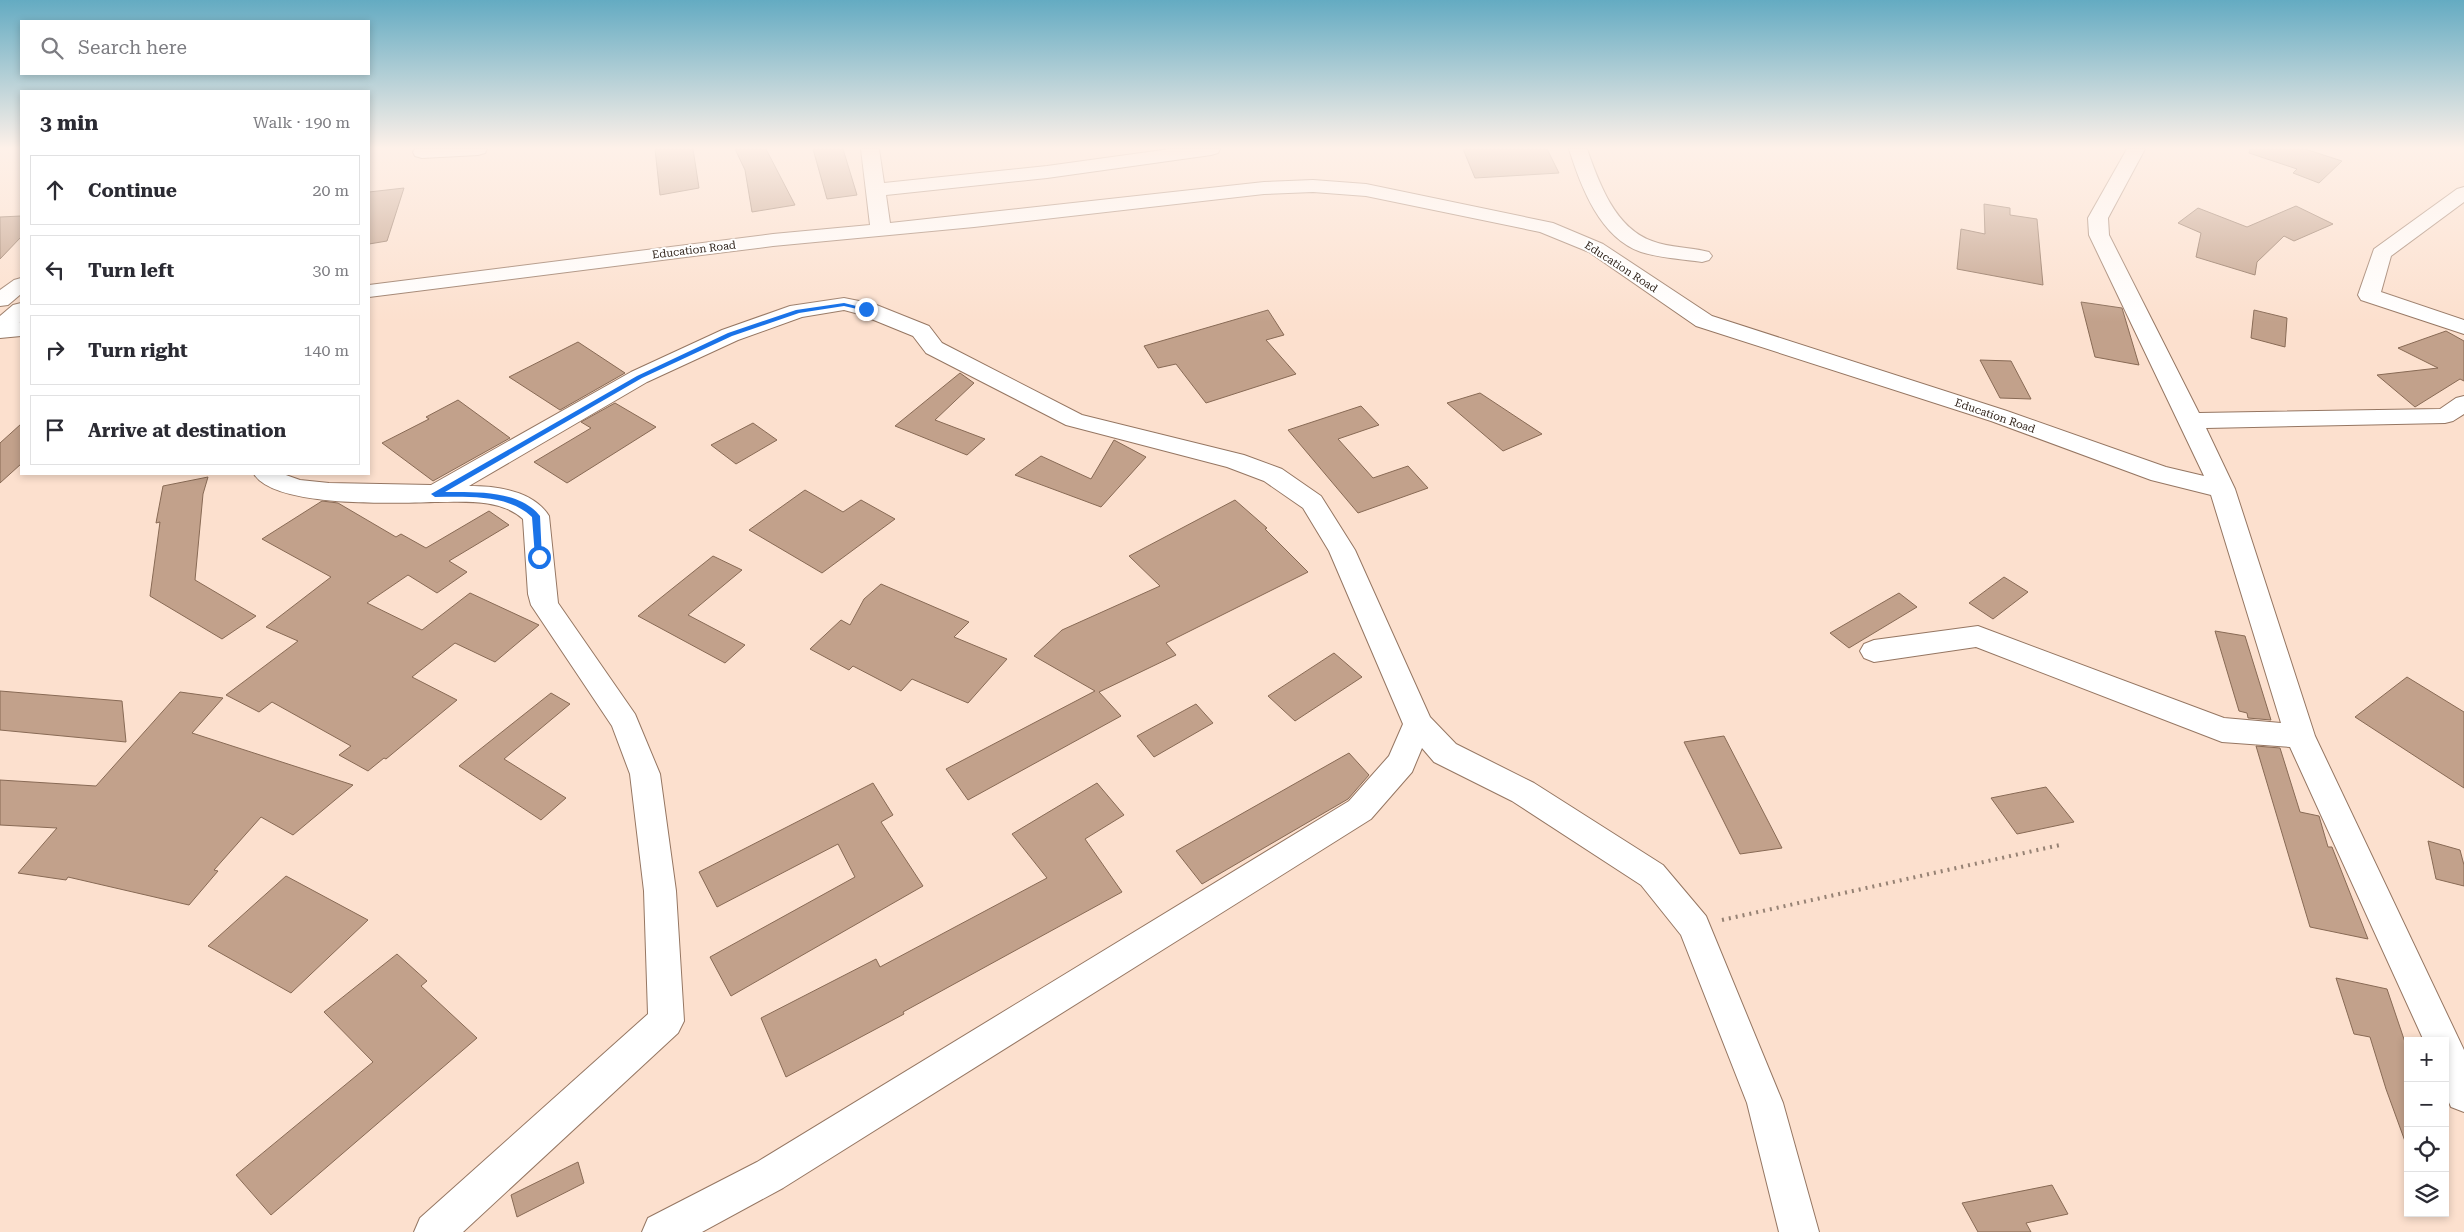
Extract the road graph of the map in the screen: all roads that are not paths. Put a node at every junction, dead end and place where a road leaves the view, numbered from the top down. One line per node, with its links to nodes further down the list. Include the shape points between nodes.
1 (879, 206): 7 (main road)
2 (1092, 206): 7 (main road, Education Road)
3 (1451, 206): 20 (main road, Education Road, via 1562,232 1596,248 1704,321 1999,416 2160,474)
4 (1603, 206): 8 (main road, via 1614,226 1647,246)
5 (2104, 206): 18 (main road, via 2098,218 2099,235)
6 (2445, 206): 14 (main road, via 2381,253 2368,295)
7 (882, 229): 10 (main road, Education Road)
8 (1702, 256)
9 (20, 285): 11 (main road)
10 (370, 291)
11 (0, 300)
12 (20, 311): 13 (main road)
13 (0, 327)
14 (2464, 327)
15 (20, 329): 16 (main road)
16 (0, 331)
17 (2464, 403): 18 (main road, via 2445,416)
18 (2191, 420): 20 (main road)
19 (267, 475): 21 (main road, via 279,483 305,489 386,495)
20 (2222, 489): 24 (main road)
21 (435, 494): 23 (main road, via 640,377 730,335 798,311 844,304 866,309 921,331 934,348 1074,420 1235,461 1273,475 1312,502 1342,550); 30 (main road, via 473,494 515,501 536,516 545,605 625,722 645,774 660,892 666,1021)
22 (1874, 651): 24 (main road, via 1978,636 2222,730)
23 (1418, 724): 31 (main road, via 1400,763 1360,810 770,1175); 32 (main road, via 1444,753 1523,792 1652,874 1694,926 1765,1102)
24 (2300, 736): 25 (main road)
25 (2440, 1037)
26 (2449, 1047): 27 (main road)
27 (2464, 1048)
28 (2449, 1057): 29 (main road)
29 (2464, 1094)
30 (434, 1232)
31 (662, 1232)
32 (1799, 1232)

